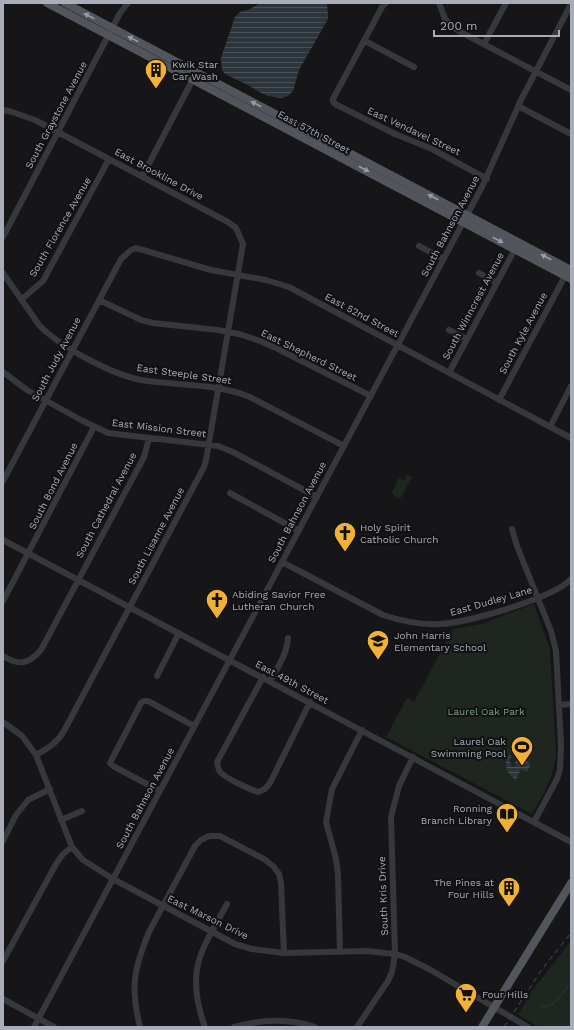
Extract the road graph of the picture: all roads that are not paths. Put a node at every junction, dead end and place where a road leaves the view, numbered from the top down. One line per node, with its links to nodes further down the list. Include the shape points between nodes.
1 (48, 3): 8 (main road, East 57th Street)
2 (65, 3): 8 (main road, East 57th Street, one-way to 2)
3 (128, 3): 8 (street, South Graystone Avenue)
4 (386, 3): 9 (street)
5 (439, 3): 10 (street, via 445,18 457,30)
6 (506, 3): 10 (street)
7 (571, 4): 12 (street, South Bahnson Avenue)
8 (111, 32): 13 (main road, East 57th Street); 17 (street, South Graystone Avenue); 22 (main road, East 57th Street, one-way to 8)
9 (365, 41): 11 (street); 21 (street, East Vendavel Street, via 333,102 395,134 432,149)
10 (484, 44): 12 (street)
11 (414, 67)
12 (536, 71): 14 (street); 15 (street, South Bahnson Avenue)
13 (193, 79): 20 (street); 22 (main road, East 57th Street, one-way to 22)
14 (571, 90)
15 (518, 106): 18 (street); 21 (street, South Bahnson Avenue)
16 (3, 110): 17 (street, East Brookline Drive, via 35,120)
17 (58, 133): 19 (street, East Brookline Drive); 23 (street, South Graystone Avenue)
18 (571, 134)
19 (109, 159): 20 (street, East Brookline Drive); 33 (street, South Florence Avenue, via 43,281)
20 (142, 177): 30 (street, East Brookline Drive, via 236,228 243,244)
21 (486, 179): 22 (street, South Bahnson Avenue)
22 (466, 218): 25 (main road, East 57th Street, one-way to 25); 27 (street, South Bahnson Avenue); 31 (main road, East 57th Street, one-way to 22)
23 (3, 237)
24 (419, 246): 27 (street)
25 (515, 249): 31 (main road, East 57th Street); 32 (street, South Winncrest Avenue)
26 (131, 250): 30 (street, East 52nd Street, via 142,249 211,270); 34 (street, South Judy Avenue, via 121,259)
27 (444, 259): 39 (street, South Bahnson Avenue)
28 (3, 272): 33 (street, East Steeple Street)
29 (479, 273): 32 (street)
30 (239, 275): 35 (street, East Brookline Drive); 39 (street, East 52nd Street, via 289,287)
31 (569, 275): 46 (street, South Kyle Avenue)
32 (497, 283): 38 (street, South Winncrest Avenue)
33 (22, 299): 40 (street, East Steeple Street, via 46,332)
34 (99, 300): 37 (street, East Shepherd Street, via 153,324); 40 (street, South Judy Avenue)
35 (234, 302): 37 (street, South Lisanne Avenue)
36 (449, 330): 38 (street)
37 (229, 332): 44 (street, South Lisanne Avenue); 45 (street, East Shepherd Street, via 278,348)
38 (467, 339): 42 (street, South Winncrest Avenue)
39 (397, 346): 42 (street, East 52nd Street); 45 (street, South Bahnson Avenue)
40 (73, 350): 44 (street, East Steeple Street, via 104,367 142,380); 47 (street, South Judy Avenue)
41 (3, 372): 47 (street, East Mission Street, via 21,387)
42 (449, 373): 46 (street, East 52nd Street)
43 (571, 386): 48 (street)
44 (219, 388): 52 (street, South Lisanne Avenue); 53 (street, East Steeple Street, via 250,397)
45 (370, 396): 53 (street, South Bahnson Avenue)
46 (499, 400): 48 (street, East 52nd Street)
47 (45, 401): 49 (street, East Mission Street); 54 (street, South Judy Avenue)
48 (550, 426): 51 (street, East 52nd Street)
49 (94, 427): 50 (street, East Mission Street, via 108,433); 60 (street, South Bond Avenue)
50 (149, 438): 52 (street, East Mission Street); 63 (street, South Cathedral Avenue, via 144,457)
51 (571, 438)
52 (209, 444): 56 (street, East Mission Street, via 233,452); 66 (street, South Lisanne Avenue, via 204,467)
53 (344, 446): 56 (street, South Bahnson Avenue)
54 (3, 481)
55 (230, 493): 58 (street)
56 (317, 497): 58 (street, South Bahnson Avenue)
57 (512, 529): 64 (street)
58 (299, 531): 61 (street, South Bahnson Avenue)
59 (3, 540): 60 (street, East 49th Street)
60 (29, 554): 63 (street, East 49th Street); 65 (street, South Bond Avenue)
61 (282, 562): 64 (street, East Dudley Lane, via 378,612 399,620 418,623 438,624 466,620); 70 (street, South Bahnson Avenue)
62 (571, 579): 64 (street, East Dudley Lane)
63 (77, 580): 66 (street, East 49th Street); 69 (street, South Cathedral Avenue, via 35,656 20,662)
64 (537, 598): 76 (street, via 556,651)
65 (3, 601)
66 (130, 607): 67 (street, East 49th Street); 80 (street, South Lisanne Avenue, via 58,740)
67 (179, 633): 70 (street, East 49th Street); 71 (street)
68 (288, 638): 73 (street, via 284,656)
69 (3, 656)
70 (230, 660): 72 (street, East 49th Street); 78 (street, South Bahnson Avenue)
71 (157, 676)
72 (263, 677): 73 (street, East 49th Street); 74 (street, via 217,762 220,771 237,782 258,792 265,789)
73 (270, 681): 74 (street, East 49th Street)
74 (310, 702): 79 (street, East 49th Street)
75 (571, 704): 76 (street)
76 (559, 705): 86 (street, via 560,769)
77 (3, 722): 80 (street, East Marson Drive, via 22,736)
78 (194, 726): 83 (street, South Bahnson Avenue); 83 (street, via 144,701 111,758 113,766)
79 (362, 730): 81 (street, East 49th Street); 95 (street, via 332,789 326,822 338,874)
80 (36, 755): 82 (street, East Marson Drive)
81 (413, 757): 86 (street, East 49th Street); 97 (street, South Kris Drive, via 399,786 391,817)
82 (50, 789): 85 (street, East Marson Drive); 87 (street, via 28,800 16,815)
83 (160, 791): 90 (street, South Bahnson Avenue)
84 (82, 811): 85 (street)
85 (62, 820): 89 (street, East Marson Drive)
86 (534, 822): 88 (street, East 49th Street)
87 (3, 841)
88 (571, 842)
89 (72, 847): 90 (street, East Marson Drive, via 83,860); 98 (street, via 56,864)
90 (113, 879): 93 (street, East Marson Drive); 101 (street, South Bahnson Avenue)
91 (571, 883): 100 (main road)
92 (227, 904): 94 (street)
93 (163, 906): 94 (street, East Marson Drive); 96 (street, via 195,846 209,836 220,836 264,859 279,874); 105 (street, via 149,932 137,966 134,991)
94 (212, 932): 96 (street, East Marson Drive, via 235,944 252,949); 106 (street, via 197,968 197,998)
95 (340, 952): 96 (street, East Marson Drive); 97 (street, East Marson Drive)
96 (284, 953)
97 (395, 954): 100 (street, East Marson Drive, via 429,969); 109 (street, South Kris Drive, via 388,980)
98 (3, 961)
99 (3, 999): 101 (street)
100 (494, 1007): 110 (main road); 111 (street, East Marson Drive)
101 (39, 1018): 103 (street, South Bahnson Avenue); 104 (street)
102 (286, 1024): 107 (street, via 266,1020); 108 (street, via 301,1023)
103 (34, 1027)
104 (54, 1027)
105 (140, 1027)
106 (205, 1027)
107 (234, 1027)
108 (315, 1027)
109 (357, 1027)
110 (482, 1027)
111 (528, 1027)

